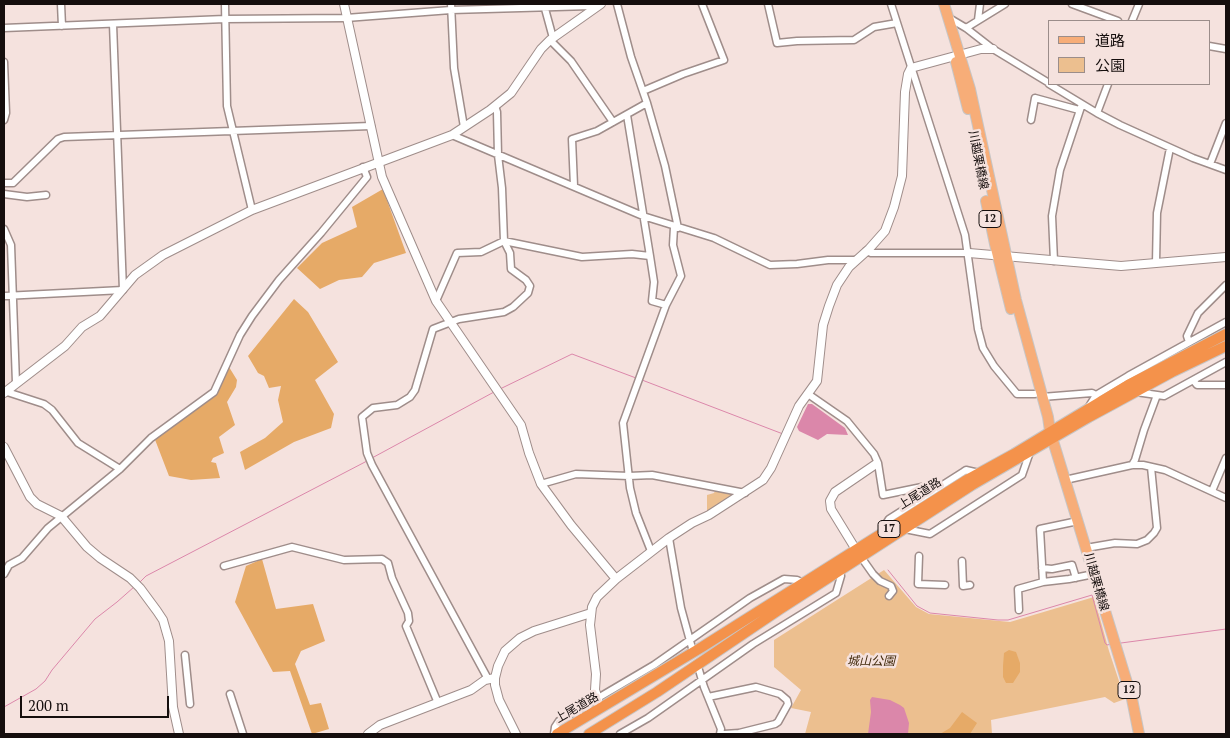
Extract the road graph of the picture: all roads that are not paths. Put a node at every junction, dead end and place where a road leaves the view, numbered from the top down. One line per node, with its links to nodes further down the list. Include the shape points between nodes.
1 (61, 4): 25 (street)
2 (225, 4): 19 (street)
3 (344, 4): 17 (street)
4 (617, 4): 38 (street)
5 (702, 4): 38 (street, via 724,60)
6 (768, 4): 23 (street, via 777,44 854,40 874,27)
7 (891, 4): 23 (street)
8 (938, 4): 32 (main road, 川越栗橋線 / 12)
9 (944, 4): 18 (main road, 川越栗橋線 / 12)
10 (980, 4): 20 (street)
11 (1005, 4): 20 (street)
12 (1072, 4): 21 (street)
13 (1139, 4): 22 (street)
14 (544, 5): 15 (street); 16 (street); 28 (street)
15 (597, 6): 28 (street)
16 (451, 7): 17 (street); 49 (street, via 454,68)
17 (346, 18): 19 (street); 48 (street)
18 (949, 18): 27 (street); 32 (main road, 川越栗橋線 / 12)
19 (225, 19): 24 (street); 50 (street, via 227,106)
20 (978, 20): 27 (street)
21 (1115, 20)
22 (1132, 20)
23 (897, 23): 34 (street)
24 (113, 24): 25 (street); 51 (street)
25 (62, 26): 26 (street)
26 (4, 28)
27 (966, 28): 30 (street)
28 (551, 39): 40 (street, via 511,93); 46 (street, via 571,61)
29 (1210, 46): 31 (street)
30 (993, 49): 32 (street); 35 (street)
31 (1226, 49)
32 (958, 55): 34 (street); 71 (main road, 川越栗橋線 / 12)
33 (4, 62): 44 (street)
34 (911, 68): 68 (street, via 905,92 900,184 885,231); 69 (street)
35 (1048, 83)
36 (1050, 85): 41 (street)
37 (1108, 85): 42 (street)
38 (643, 90): 39 (street)
39 (648, 103): 43 (street); 65 (street, via 665,166)
40 (495, 106): 49 (street); 54 (street)
41 (1080, 107): 42 (street); 45 (street, via 1035,98); 74 (street, via 1060,170 1052,216)
42 (1097, 113): 53 (street)
43 (627, 115): 46 (street); 64 (street)
44 (4, 118)
45 (1031, 120)
46 (613, 122): 60 (street, via 572,139)
47 (1226, 125): 56 (street)
48 (371, 126): 50 (street); 55 (street)
49 (464, 127): 52 (street)
50 (234, 130): 51 (street); 63 (street)
51 (117, 134): 59 (street, via 58,139 13,183); 77 (street)
52 (452, 135): 54 (street); 55 (street)
53 (1170, 148): 56 (street); 75 (street, via 1157,213)
54 (498, 155): 60 (street); 67 (street)
55 (379, 162): 57 (street); 80 (street, via 382,177)
56 (1210, 164): 58 (street)
57 (363, 167): 63 (street); 105 (street, via 367,177 252,316 214,392 151,438)
58 (1226, 170)
59 (4, 183)
60 (574, 186): 64 (street)
61 (4, 194): 62 (street, via 27,198)
62 (46, 195)
63 (252, 210): 77 (street, via 163,255 135,274)
64 (644, 216): 65 (street); 70 (street)
65 (676, 227): 73 (street, via 714,238 770,265); 81 (street, via 673,245 681,276)
66 (4, 229): 78 (street, via 11,244)
67 (504, 241): 70 (street, via 582,257); 80 (street, via 481,252 457,253); 82 (street, via 510,253 511,269 526,280 530,286 528,293 504,312)
68 (866, 251): 69 (street); 73 (street)
69 (969, 253): 71 (street); 95 (street, via 978,329 986,355 1017,394)
70 (650, 256): 81 (street, via 654,282 652,301)
71 (1001, 256): 74 (street); 95 (main road, 川越栗橋線 / 12, via 1013,316)
72 (1226, 257): 75 (street)
73 (856, 260): 93 (street, via 837,285 829,306 823,325 817,382)
74 (1054, 261): 75 (street, via 1121,266)
75 (1156, 263)
76 (1226, 286): 85 (street, via 1198,313 1187,336)
77 (123, 290): 78 (street); 89 (street, via 100,316 82,327 65,346)
78 (12, 295): 79 (street); 89 (street)
79 (4, 296)
80 (436, 301): 82 (street)
81 (666, 305): 107 (street, via 623,423)
82 (449, 322): 109 (street, via 521,424); 142 (street, via 433,329 410,397 397,405 373,408 362,420 372,465)
83 (1226, 322): 85 (street)
84 (1226, 334): 97 (highway, 上尾道路 / 17)
85 (1189, 342): 94 (street)
86 (1226, 346): 92 (highway, 上尾道路 / 17)
87 (1226, 362): 88 (street)
88 (1193, 380): 90 (street, via 1197,385); 96 (street, via 1164,396)
89 (16, 384): 91 (street)
90 (1226, 385)
91 (4, 391): 105 (street, via 44,404 78,443)
92 (1136, 392): 96 (street); 98 (highway, 上尾道路 / 17)
93 (808, 394): 111 (street, via 799,406 768,474); 112 (street, via 848,420 874,454 884,495 922,487)
94 (1096, 395): 95 (street); 97 (street)
95 (1039, 396): 98 (main road, 川越栗橋線 / 12, via 1043,420)
96 (1157, 396): 103 (street)
97 (1088, 409): 98 (highway, 上尾道路 / 17)
98 (1051, 435): 100 (highway, 上尾道路 / 17); 106 (highway, 上尾道路 / 17); 108 (main road, 川越栗橋線 / 12)
99 (4, 447): 114 (street, via 30,497)
100 (1030, 452): 116 (highway, 上尾道路 / 17, via 944,502); 116 (street, via 1022,475 930,534)
101 (1226, 458): 110 (street)
102 (876, 464): 121 (street, via 830,499 831,509)
103 (1132, 465): 104 (street); 108 (street)
104 (1151, 467): 110 (street); 119 (street, via 1157,528 1154,533 1137,544 1115,543)
105 (120, 469): 114 (street)
106 (979, 473): 112 (street, via 964,467); 117 (highway, 上尾道路 / 17)
107 (629, 476): 109 (street, via 576,474); 111 (street, via 659,475); 120 (street, via 636,513)
108 (1065, 480): 115 (main road, 川越栗橋線 / 12)
109 (541, 484): 130 (street)
110 (1212, 490): 113 (street)
111 (745, 493): 118 (street)
112 (930, 494): 117 (street, via 889,518)
113 (1226, 498)
114 (61, 516): 127 (street, via 22,558 9,565); 151 (street, via 87,547 140,588 163,620 169,641 173,707)
115 (1078, 520): 119 (main road, 川越栗橋線 / 12); 125 (street, via 1040,529)
116 (905, 529): 121 (highway, 上尾道路 / 17)
117 (885, 532): 121 (highway, 上尾道路 / 17)
118 (669, 538): 120 (street); 138 (street, via 681,608)
119 (1086, 548): 128 (main road, 川越栗橋線 / 12)
120 (651, 551): 130 (street)
121 (859, 554): 126 (highway, 上尾道路 / 17); 132 (highway, 上尾道路 / 17); 135 (street, via 880,581 891,586 893,591)
122 (919, 556): 133 (street, via 918,584)
123 (962, 561): 134 (street, via 963,586)
124 (224, 566): 147 (street, via 292,547 344,560 382,559 388,563 408,612 406,626)
125 (1042, 568): 129 (street, via 1072,565); 131 (street)
126 (840, 571): 143 (street, via 836,592); 156 (highway, 上尾道路 / 17)
127 (4, 574)
128 (1094, 574): 129 (street); 158 (main road, 川越栗橋線 / 12, via 1132,699)
129 (1076, 578): 131 (street)
130 (616, 579): 137 (street, via 596,597)
131 (1043, 582): 136 (street, via 1018,589)
132 (803, 583): 138 (street, via 787,578 779,581); 155 (highway, 上尾道路 / 17)
133 (945, 585)
134 (970, 585)
135 (889, 596)
136 (1019, 610)
137 (591, 613): 142 (street, via 520,638 505,652); 146 (street)
138 (690, 639): 139 (street); 146 (street)
139 (692, 648)
140 (185, 655): 148 (street)
141 (699, 670): 143 (street)
142 (491, 678): 147 (street); 154 (street)
143 (702, 680): 145 (street); 157 (street)
144 (230, 694): 152 (street)
145 (708, 697): 149 (street); 150 (street, via 756,687 773,691 787,700 778,722)
146 (598, 699): 155 (street, via 559,721 555,727)
147 (438, 703): 153 (street)
148 (190, 704)
149 (721, 733): 150 (street)
150 (739, 733)
151 (179, 734)
152 (243, 734)
153 (368, 734)
154 (516, 734)
155 (556, 734)
156 (589, 734)
157 (620, 734)
158 (1139, 734)

